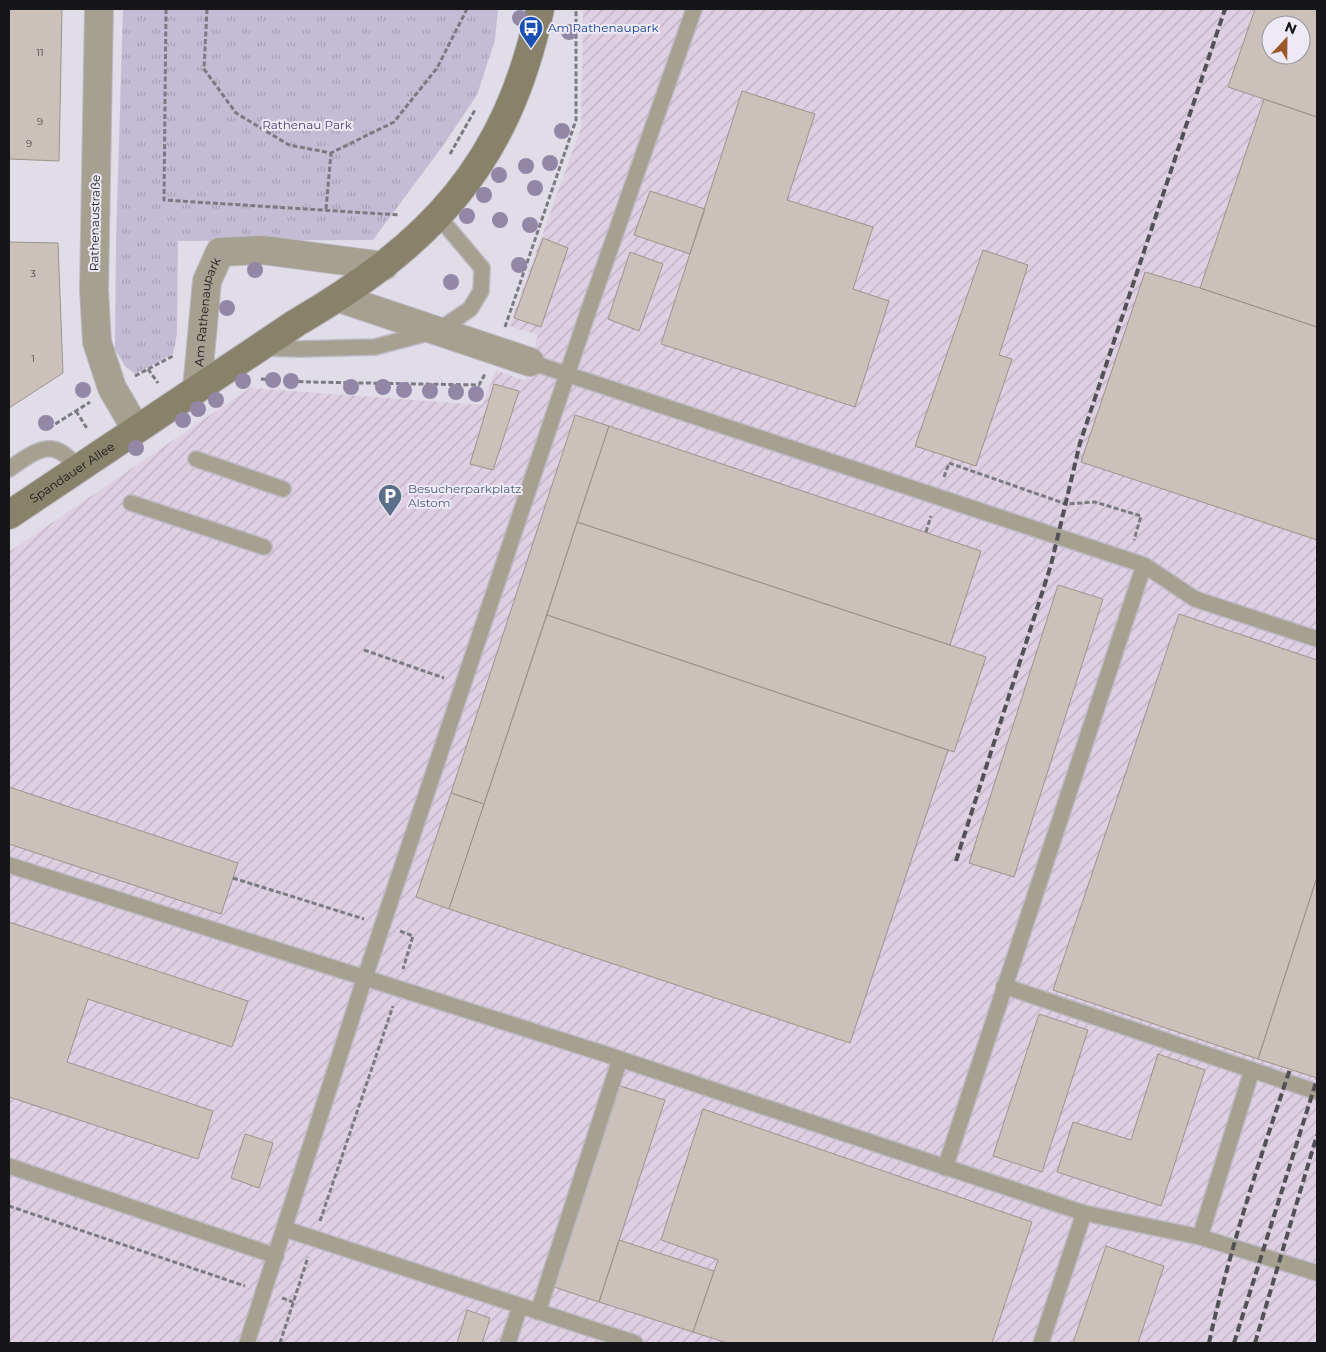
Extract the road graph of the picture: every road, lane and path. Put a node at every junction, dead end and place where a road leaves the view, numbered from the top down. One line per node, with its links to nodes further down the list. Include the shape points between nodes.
1 (99, 9): 19 (street, Rathenaustraße, via 94,290 97,342)
2 (166, 9): 10 (path, via 164,200)
3 (207, 9): 8 (path, via 204,69 236,113 289,145)
4 (467, 9): 8 (path, via 437,68 394,122)
5 (540, 9): 12 (main road, Am Rathenaupark, via 531,49 509,111 470,179)
6 (694, 9): 18 (lane)
7 (479, 104): 9 (path)
8 (331, 153): 10 (path)
9 (448, 158)
10 (326, 209): 11 (path)
11 (405, 216)
12 (439, 217): 13 (main road, Am Rathenaupark); 15 (lane, via 482,268 481,291 470,309)
13 (384, 266): 14 (main road, Am Rathenaupark); 20 (street, Am Rathenaupark, via 262,250 220,252 207,281)
14 (340, 298): 15 (street); 16 (main road, Am Rathenaupark)
15 (439, 330): 16 (lane, via 375,347); 17 (street)
16 (260, 348): 20 (main road, Am Rathenaupark)
17 (530, 362): 18 (lane)
18 (568, 373): 27 (lane); 36 (lane)
19 (112, 388): 21 (street, Rathenaustraße); 22 (path)
20 (197, 389): 21 (main road, Am Rathenaupark)
21 (136, 429): 25 (main road, Spandauer Allee)
22 (46, 430)
23 (196, 459): 26 (lane)
24 (9, 469): 25 (lane, via 36,451 54,448 69,456)
25 (78, 469): 29 (main road, Spandauer Allee)
26 (283, 488)
27 (938, 496): 30 (path); 32 (lane); 32 (path, via 949,463 1066,504 1095,502 1142,516)
28 (131, 503): 31 (lane)
29 (9, 515)
30 (926, 532)
31 (264, 547)
32 (1129, 559): 33 (lane)
33 (1144, 565): 34 (lane, via 1195,599); 39 (lane)
34 (1317, 639)
35 (364, 650): 36 (path)
36 (464, 684): 38 (lane)
37 (9, 865): 38 (lane)
38 (365, 977): 40 (lane); 47 (lane)
39 (1004, 986): 41 (lane); 44 (lane)
40 (620, 1059): 44 (lane); 54 (lane)
41 (1252, 1070): 42 (lane); 48 (lane)
42 (1317, 1092)
43 (9, 1166): 49 (lane)
44 (945, 1168): 46 (lane)
45 (9, 1206): 51 (path)
46 (1084, 1213): 48 (lane); 58 (lane)
47 (285, 1229): 49 (lane); 53 (lane)
48 (1200, 1237): 50 (lane)
49 (276, 1256): 51 (lane)
50 (1317, 1273)
51 (263, 1292): 52 (path); 55 (lane)
52 (293, 1302)
53 (520, 1306): 54 (lane); 56 (lane)
54 (538, 1312): 57 (lane)
55 (247, 1343)
56 (508, 1343)
57 (635, 1343)
58 (1041, 1343)

